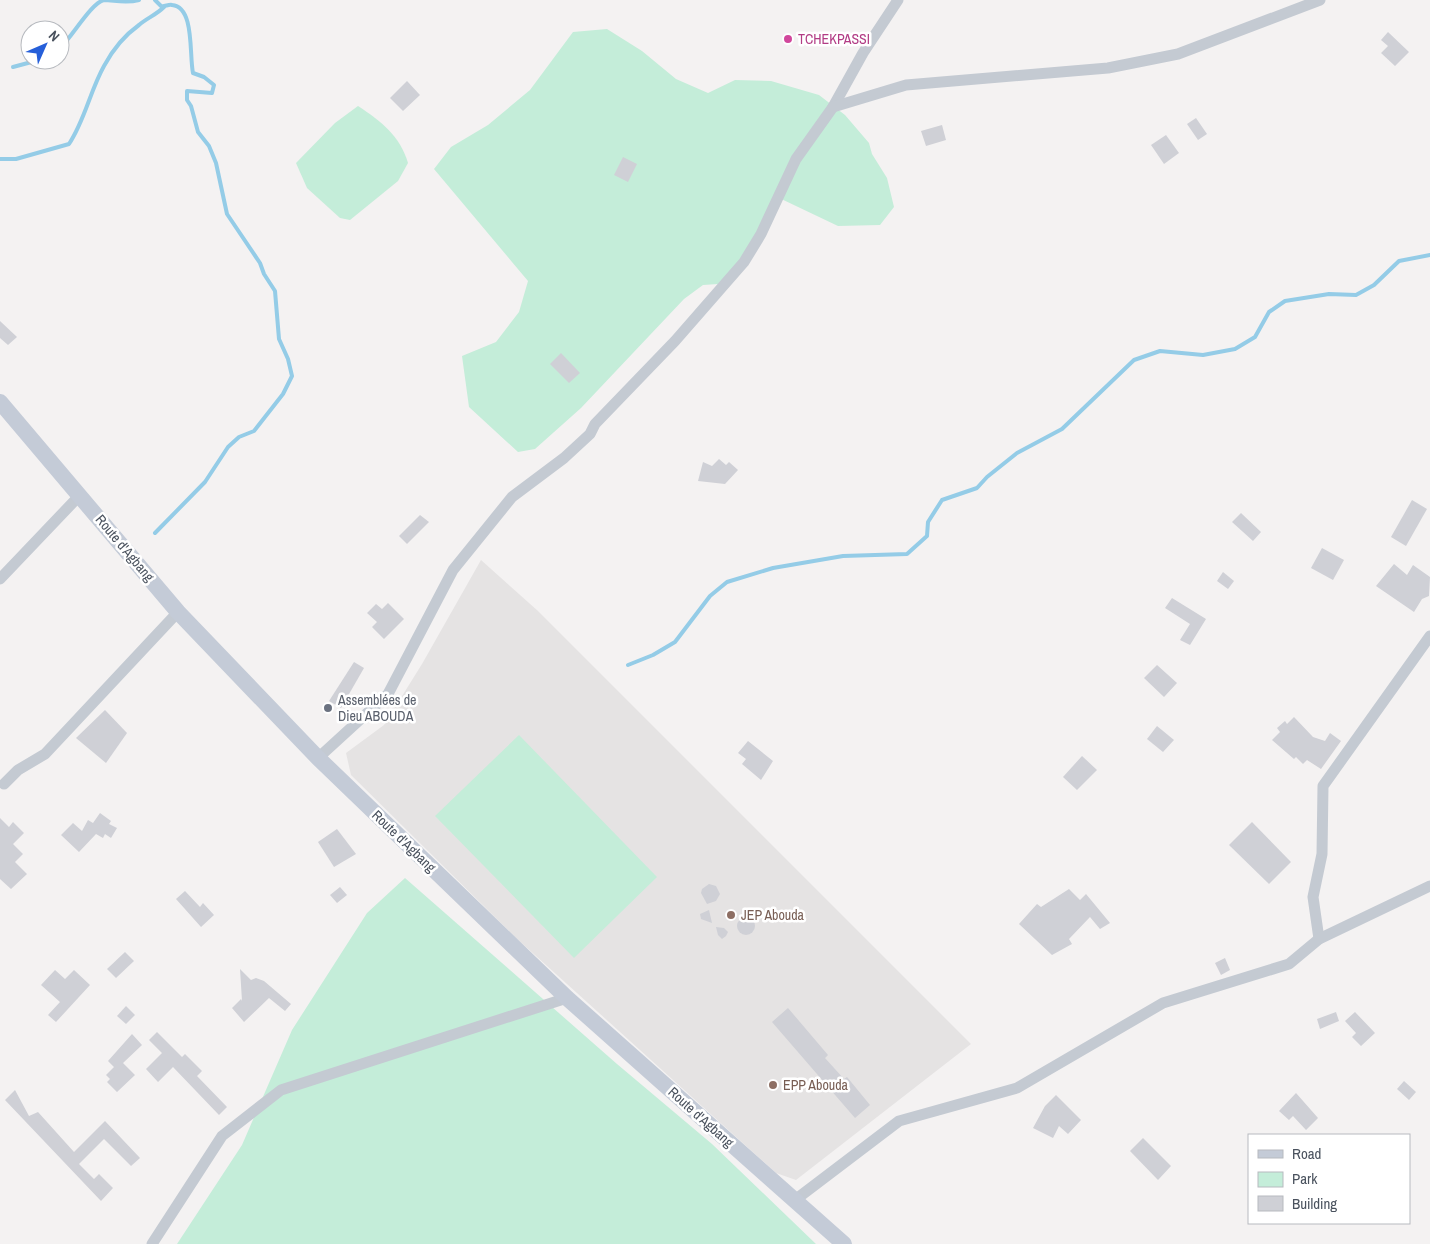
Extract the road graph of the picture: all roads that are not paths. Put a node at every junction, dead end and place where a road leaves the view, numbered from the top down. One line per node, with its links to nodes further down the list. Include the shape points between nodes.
1 (898, 0): 3 (street)
2 (1320, 0): 3 (street, via 1178,54 1108,68 906,85)
3 (833, 108): 9 (street, via 796,159 761,234 744,262 675,341 595,424 590,434 512,497 453,570 388,694)
4 (0, 402): 5 (main road, Route d'Agbang)
5 (80, 495): 6 (street); 7 (main road, Route d'Agbang)
6 (0, 579)
7 (178, 612): 9 (main road, Route d'Agbang); 10 (street, via 45,754 18,770)
8 (1430, 636): 12 (street, via 1324,786 1322,854 1313,897)
9 (318, 758): 13 (main road, Route d'Agbang)
10 (4, 784)
11 (1430, 886): 12 (street)
12 (1319, 939): 14 (street, via 1289,964 1164,1003 1017,1088 899,1121)
13 (567, 998): 14 (main road, Route d'Agbang); 15 (street, via 281,1090 222,1136)
14 (795, 1200): 16 (main road, Route d'Agbang)
15 (152, 1244)
16 (844, 1244)

